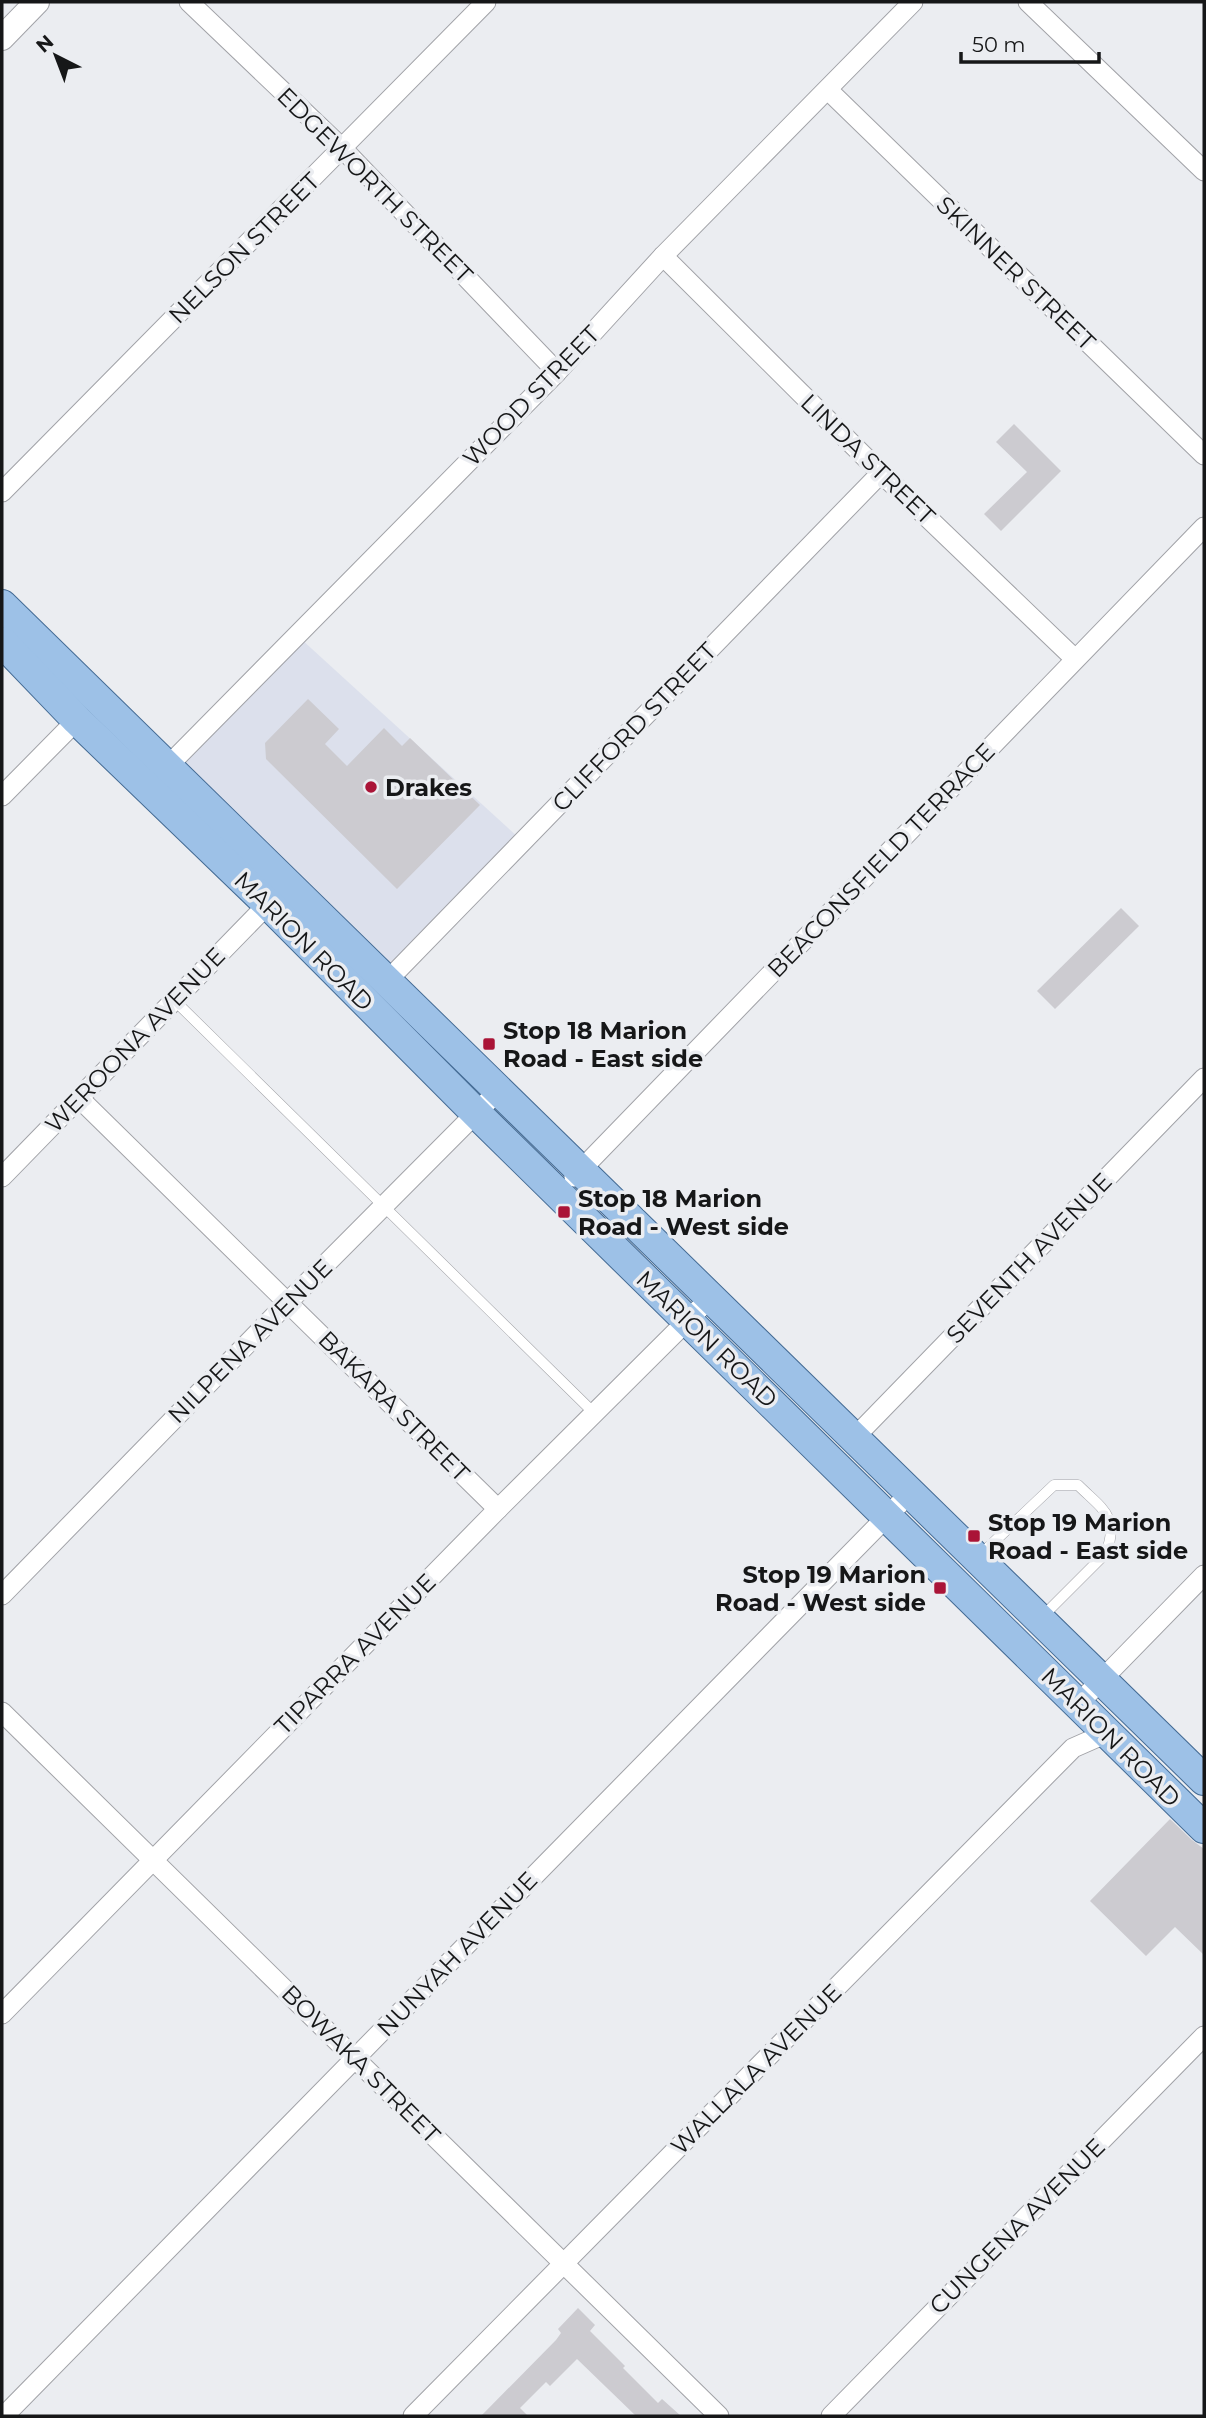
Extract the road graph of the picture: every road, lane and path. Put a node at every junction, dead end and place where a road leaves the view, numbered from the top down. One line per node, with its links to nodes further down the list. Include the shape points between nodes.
1 (37, 2): 6 (street)
2 (189, 2): 8 (street, EDGEWORTH STREET)
3 (485, 2): 8 (street, NELSON STREET)
4 (913, 2): 7 (street, WOOD STREET)
5 (1028, 2): 9 (street)
6 (2, 38)
7 (828, 90): 10 (street, WOOD STREET); 12 (street, SKINNER STREET)
8 (343, 149): 11 (street, EDGEWORTH STREET); 14 (street, NELSON STREET)
9 (1201, 161)
10 (663, 256): 11 (street, WOOD STREET); 13 (street, LINDA STREET)
11 (557, 372): 20 (street, WOOD STREET)
12 (1204, 455)
13 (881, 473): 18 (street, LINDA STREET); 25 (street, CLIFFORD STREET)
14 (2, 492)
15 (1204, 527): 18 (street, BEACONSFIELD TERRACE)
16 (2, 604): 20 (main road, MARION ROAD)
17 (2, 642): 19 (main road, MARION ROAD)
18 (1075, 659): 31 (street, BEACONSFIELD TERRACE)
19 (77, 720): 21 (main road, MARION ROAD); 22 (street)
20 (168, 766): 21 (street, WOOD STREET); 25 (main road, MARION ROAD)
21 (146, 788): 23 (main road, MARION ROAD)
22 (2, 796)
23 (268, 904): 24 (main road, MARION ROAD); 26 (street, WEROONA AVENUE)
24 (344, 980): 25 (main road, via 375,984); 30 (main road, MARION ROAD)
25 (388, 980): 28 (main road, MARION ROAD)
26 (174, 1000): 29 (street, WEROONA AVENUE); 34 (lane)
27 (1204, 1078): 39 (street, SEVENTH AVENUE)
28 (500, 1089): 30 (street, NILPENA AVENUE); 31 (main road, MARION ROAD)
29 (79, 1098): 32 (street, WEROONA AVENUE); 36 (street, BAKARA STREET)
30 (477, 1114): 33 (main road, MARION ROAD); 34 (street, NILPENA AVENUE)
31 (582, 1170): 33 (street, BEACONSFIELD TERRACE); 35 (main road, MARION ROAD)
32 (2, 1177)
33 (558, 1193): 37 (main road, MARION ROAD)
34 (384, 1206): 36 (street, NILPENA AVENUE); 38 (lane)
35 (711, 1297): 37 (street, TIPARRA AVENUE); 39 (main road, MARION ROAD)
36 (288, 1302): 41 (street, BAKARA STREET); 45 (street, NILPENA AVENUE)
37 (688, 1320): 38 (street, TIPARRA AVENUE); 42 (main road, MARION ROAD)
38 (594, 1413): 41 (street, TIPARRA AVENUE)
39 (854, 1438): 40 (main road, MARION ROAD)
40 (910, 1493): 42 (street, NUNYAH AVENUE); 43 (main road, MARION ROAD)
41 (498, 1509): 53 (street, TIPARRA AVENUE)
42 (887, 1516): 48 (main road, MARION ROAD); 56 (street, NUNYAH AVENUE)
43 (977, 1558): 46 (main road, MARION ROAD); 46 (lane, via 1054,1485 1078,1485 1109,1516 1112,1531 1106,1553)
44 (1204, 1575): 47 (street)
45 (2, 1595)
46 (1040, 1620): 47 (main road, MARION ROAD)
47 (1102, 1680): 48 (street); 51 (main road, MARION ROAD)
48 (1078, 1704): 50 (main road, MARION ROAD)
49 (2, 1712): 53 (street, BOWAKA STREET)
50 (1107, 1733): 52 (main road, MARION ROAD); 57 (street, WALLALA AVENUE, via 1073,1748)
51 (1204, 1780)
52 (1204, 1829)
53 (153, 1860): 54 (street, TIPARRA AVENUE); 56 (street, BOWAKA STREET)
54 (2, 2014)
55 (1204, 2036): 61 (street, CUNGENA AVENUE)
56 (355, 2058): 57 (street, BOWAKA STREET); 58 (street, NUNYAH AVENUE)
57 (563, 2263): 59 (street, WALLALA AVENUE); 60 (street, BOWAKA STREET)
58 (4, 2416)
59 (413, 2416)
60 (719, 2416)
61 (831, 2416)

